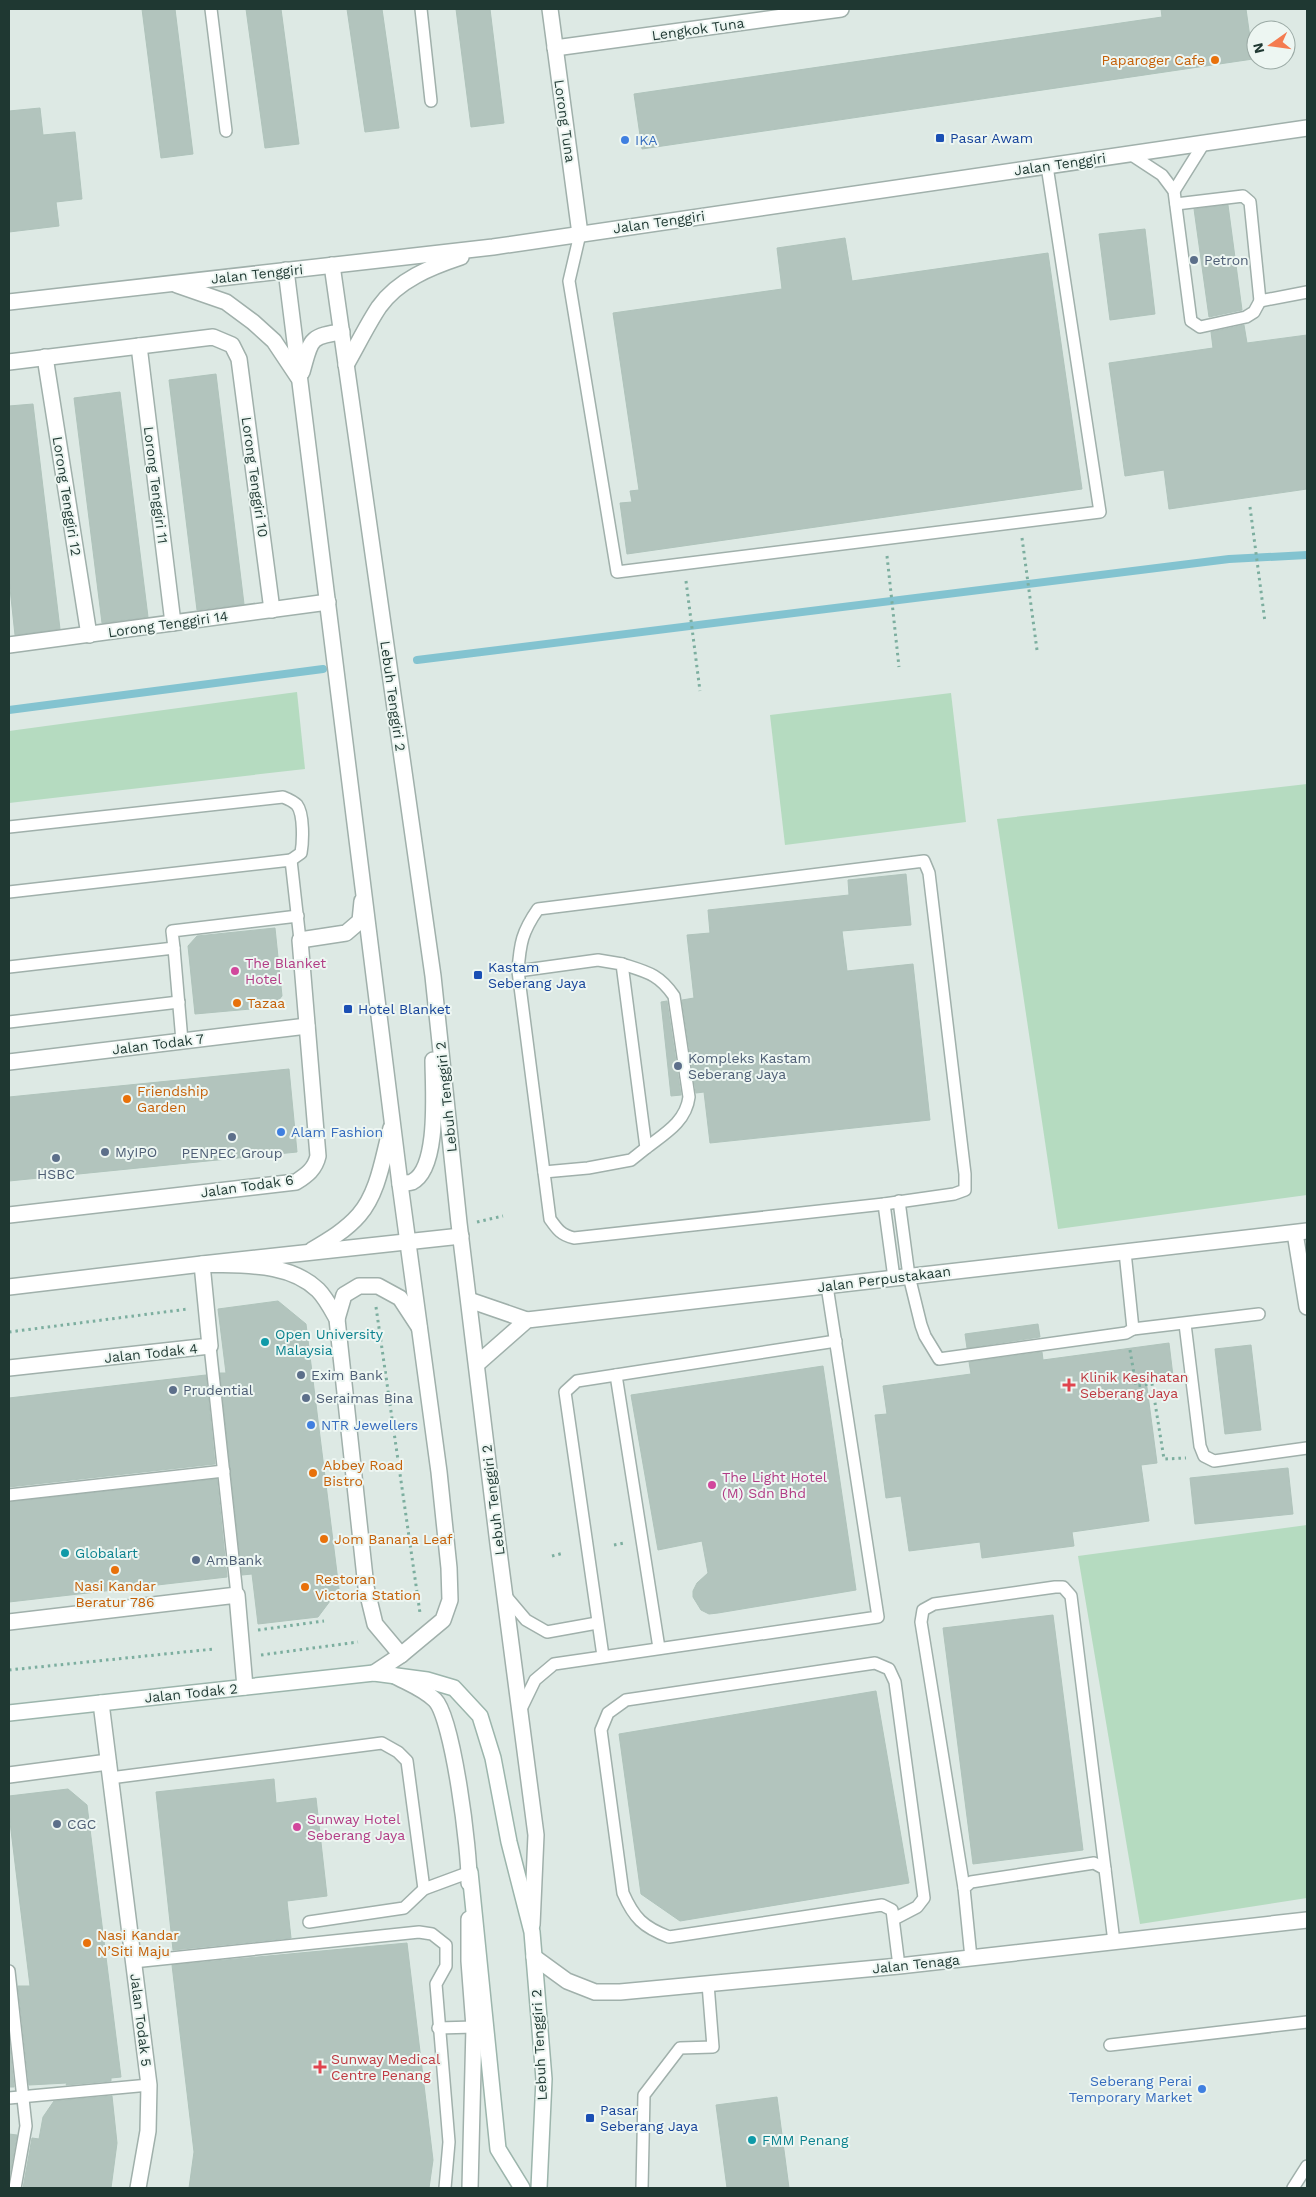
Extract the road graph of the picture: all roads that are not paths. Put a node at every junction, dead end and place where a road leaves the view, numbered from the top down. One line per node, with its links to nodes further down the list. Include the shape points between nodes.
1 (211, 9): 9 (lane)
2 (421, 9): 7 (lane)
3 (550, 9): 6 (street, Lorong Tuna)
4 (841, 9): 5 (street, Lengkok Tuna)
5 (735, 16): 6 (street, Lengkok Tuna)
6 (555, 48): 15 (street, Lorong Tuna)
7 (431, 101)
8 (1307, 128): 10 (street, Jalan Tenggiri)
9 (226, 131)
10 (1204, 143): 11 (street, Jalan Tenggiri); 13 (lane)
11 (1130, 154): 12 (street, Jalan Tenggiri); 13 (lane, via 1162,175)
12 (1047, 166): 15 (street, Jalan Tenggiri); 15 (lane, via 1100,512 617,572 569,281)
13 (1174, 190): 14 (lane)
14 (1176, 204): 21 (lane, via 1247,198); 21 (lane, via 1191,321 1200,327 1246,317 1254,312)
15 (580, 234): 16 (street, Jalan Tenggiri)
16 (493, 247): 17 (street, Jalan Tenggiri); 27 (street, via 434,266 403,283 380,306)
17 (332, 265): 18 (street, Jalan Tenggiri); 23 (street, Lebuh Tenggiri 2)
18 (286, 270): 19 (street, Jalan Tenggiri); 28 (street)
19 (172, 283): 22 (street, Jalan Tenggiri); 28 (street, via 226,302 253,322 274,341)
20 (1307, 292): 21 (lane)
21 (1260, 300)
22 (9, 302)
23 (342, 332): 27 (street, Lebuh Tenggiri 2); 28 (street, via 323,334 312,342)
24 (139, 346): 25 (street); 30 (street, Lorong Tenggiri 10, via 213,337 232,345 239,359); 31 (street, Lorong Tenggiri 11)
25 (45, 357): 26 (street); 32 (street, Lorong Tenggiri 12)
26 (9, 362)
27 (346, 365): 44 (street, Lebuh Tenggiri 2)
28 (300, 381): 29 (street)
29 (328, 602): 30 (street, Lorong Tenggiri 14); 36 (street)
30 (272, 610): 31 (street, Lorong Tenggiri 14)
31 (174, 623): 32 (street, Lorong Tenggiri 14)
32 (89, 635): 33 (street, Lorong Tenggiri 14)
33 (9, 645)
34 (9, 827): 35 (lane, via 284,797 299,807 304,839 302,852)
35 (291, 860): 37 (lane); 38 (lane)
36 (363, 886): 39 (street, via 360,921 346,933); 50 (street)
37 (9, 892)
38 (298, 916): 39 (lane); 40 (lane, via 172,931)
39 (300, 940): 47 (street, Jalan Todak 6)
40 (174, 948): 42 (lane); 45 (lane)
41 (622, 964): 43 (lane, via 598,960); 51 (lane); 51 (lane, via 654,974 674,996 689,1097 680,1121)
42 (9, 967)
43 (518, 971): 52 (lane); 54 (lane, via 520,941 538,909 924,861 930,872 965,1190)
44 (433, 976): 53 (street, via 434,1130 422,1172 412,1182); 58 (street, Lebuh Tenggiri 2)
45 (179, 1002): 46 (lane); 48 (lane)
46 (9, 1022)
47 (307, 1026): 48 (street, Jalan Todak 7); 56 (street, Jalan Todak 6, via 318,1156 309,1174 296,1182)
48 (182, 1041): 49 (street, Jalan Todak 7)
49 (9, 1059)
50 (393, 1122): 53 (street); 60 (street, via 371,1196 359,1215 334,1237)
51 (646, 1148): 52 (lane, via 631,1160)
52 (544, 1172): 55 (lane, via 550,1219 557,1230 574,1238)
53 (400, 1184): 59 (street)
54 (899, 1201): 55 (lane); 63 (lane)
55 (884, 1204): 64 (lane)
56 (9, 1215)
57 (1301, 1232): 61 (street, Jalan Perpustakaan); 68 (street)
58 (461, 1236): 59 (street); 67 (street, Lebuh Tenggiri 2)
59 (409, 1242): 60 (street); 73 (street)
60 (308, 1252): 62 (street)
61 (1125, 1252): 63 (street, Jalan Perpustakaan); 74 (lane)
62 (202, 1264): 66 (street); 70 (street, via 276,1268 300,1276 320,1291); 76 (street, Jalan Todak 4)
63 (909, 1276): 64 (street, Jalan Perpustakaan); 74 (lane, via 925,1336 940,1359 1126,1333)
64 (894, 1278): 65 (street, Jalan Perpustakaan)
65 (827, 1286): 71 (street, Jalan Perpustakaan); 75 (lane)
66 (9, 1287)
67 (469, 1300): 71 (street); 77 (street, Lebuh Tenggiri 2)
68 (1307, 1307)
69 (1258, 1314): 72 (lane)
70 (337, 1319): 73 (street, via 344,1296 359,1286 378,1286 400,1298); 88 (street, via 366,1587 376,1624)
71 (527, 1320): 77 (street)
72 (1185, 1324): 74 (lane); 80 (lane, via 1200,1446 1204,1456 1214,1461)
73 (419, 1327): 88 (street, via 439,1472 450,1600 443,1620)
74 (1133, 1329)
75 (836, 1341): 79 (lane); 87 (lane, via 878,1617)
76 (210, 1346): 78 (street, Jalan Todak 4); 81 (lane)
77 (477, 1364): 83 (street, Lebuh Tenggiri 2)
78 (9, 1368)
79 (616, 1375): 86 (lane, via 577,1381 565,1392); 87 (lane)
80 (1307, 1448)
81 (224, 1471): 82 (lane); 84 (lane)
82 (9, 1495)
83 (504, 1594): 86 (lane, via 526,1620 546,1632); 94 (street, Lebuh Tenggiri 2)
84 (238, 1595): 85 (street); 92 (street)
85 (9, 1622)
86 (597, 1624): 89 (lane)
87 (659, 1648): 89 (lane)
88 (401, 1655): 90 (street)
89 (604, 1656): 94 (lane, via 554,1664 535,1680)
90 (374, 1673): 91 (street, Lebuh Tenggiri 2); 92 (street, Jalan Todak 2)
91 (392, 1674): 100 (street, Lebuh Tenggiri 2, via 436,1701 446,1721); 106 (street, Lebuh Tenggiri 2, via 454,1688 480,1716 493,1758 509,1842)
92 (245, 1687): 93 (street, Jalan Todak 2)
93 (101, 1703): 95 (street, Jalan Todak 2); 96 (street, Jalan Todak 5)
94 (520, 1710): 106 (street, Lebuh Tenggiri 2, via 536,1835)
95 (9, 1713)
96 (108, 1762): 97 (street); 98 (street, Jalan Todak 5)
97 (9, 1775)
98 (110, 1778): 102 (lane, via 382,1743 407,1761); 110 (street, Jalan Todak 5)
99 (1105, 1869): 101 (lane, via 1094,1863 971,1882); 101 (lane, via 1071,1596 1063,1587 1045,1588 934,1604 924,1610 921,1622); 107 (lane)
100 (470, 1872): 102 (lane); 116 (street, Lebuh Tenggiri 2)
101 (964, 1888): 109 (lane)
102 (424, 1889): 105 (lane, via 404,1908)
103 (894, 1919): 103 (lane, via 892,1910 882,1905 669,1938 656,1932 632,1914 623,1893 601,1730 608,1713 626,1700 875,1663 889,1669 895,1682 924,1898 917,1907); 111 (lane)
104 (1307, 1920): 107 (street, Jalan Tenaga)
105 (309, 1922)
106 (532, 1932): 108 (street, Lebuh Tenggiri 2)
107 (1114, 1942): 109 (street, Jalan Tenaga)
108 (534, 1957): 113 (street, Jalan Tenaga, via 567,1981 595,1992); 127 (street, Lebuh Tenggiri 2, via 544,2079)
109 (971, 1958): 111 (street, Jalan Tenaga)
110 (133, 1962): 115 (lane, via 419,1932 432,1934 446,1945 446,1966 436,1984); 118 (street, Jalan Todak 5)
111 (899, 1966): 113 (street, Jalan Tenaga)
112 (9, 1971): 119 (lane)
113 (708, 1984): 128 (lane, via 713,2047 680,2048 644,2095)
114 (1307, 2022): 117 (lane)
115 (438, 2028): 116 (lane); 124 (lane, via 449,2142)
116 (480, 2028): 125 (street); 126 (street, via 498,2149)
117 (1110, 2045)
118 (148, 2085): 119 (lane); 123 (street, Jalan Todak 5, via 148,2131)
119 (24, 2096): 120 (lane); 122 (lane, via 26,2126)
120 (9, 2098)
121 (1307, 2166): 129 (lane)
122 (15, 2188)
123 (138, 2188)
124 (445, 2188)
125 (470, 2188)
126 (522, 2188)
127 (540, 2188)
128 (642, 2188)
129 (1293, 2188)

